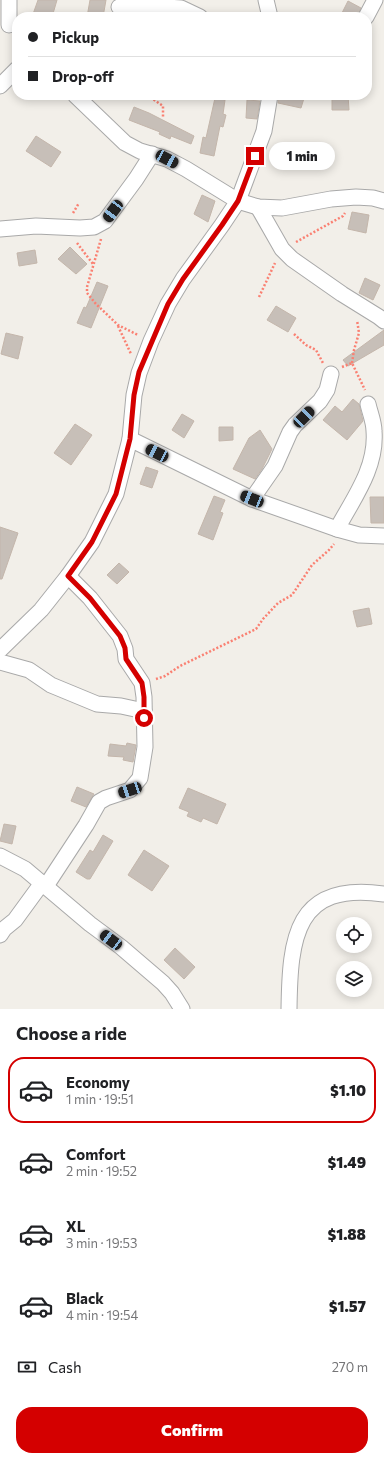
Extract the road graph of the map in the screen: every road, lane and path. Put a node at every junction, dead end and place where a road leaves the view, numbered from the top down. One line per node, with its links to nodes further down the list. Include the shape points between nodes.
1 (9, 0): 9 (street)
2 (266, 0): 7 (street)
3 (375, 0): 8 (street)
4 (182, 4): 5 (street); 6 (street)
5 (118, 8)
6 (193, 12)
7 (269, 12)
8 (369, 12)
9 (9, 25)
10 (12, 75): 11 (street)
11 (0, 86)
12 (80, 100): 16 (street, via 125,143)
13 (154, 100): 15 (path, via 163,106)
14 (269, 100): 17 (street, via 264,130)
15 (163, 117)
16 (152, 154): 17 (street, via 186,169); 21 (street)
17 (238, 201): 19 (street); 28 (street, via 183,279)
18 (384, 201): 19 (street, via 356,197 282,208)
19 (258, 207): 23 (street)
20 (343, 216): 23 (path)
21 (105, 221): 22 (street, via 94,227 36,226); 27 (path, via 86,293)
22 (0, 229)
23 (282, 249): 24 (path); 26 (street, via 292,259)
24 (259, 297)
25 (354, 315): 29 (path, via 359,333)
26 (384, 321)
27 (118, 325): 28 (path); 30 (path)
28 (151, 341): 30 (street)
29 (352, 363)
30 (139, 372): 34 (street)
31 (332, 374): 37 (street, via 320,401 290,432 275,466)
32 (368, 404): 33 (street)
33 (379, 430): 36 (street)
34 (130, 439): 37 (street); 40 (street, via 116,494 92,542)
35 (384, 459): 36 (street)
36 (370, 464): 38 (street)
37 (252, 499): 38 (street)
38 (336, 536): 39 (street); 43 (path, via 329,550 312,565 292,595 278,603 256,629 180,666 165,676)
39 (384, 536)
40 (68, 576): 41 (street, via 41,610); 43 (street, via 90,598 120,636 126,659)
41 (0, 650)
42 (0, 662): 44 (street, via 29,670 51,685 97,704)
43 (142, 683): 44 (street)
44 (144, 711): 46 (street, via 145,747 140,778 130,790 99,802)
45 (0, 856): 46 (street, via 25,869)
46 (44, 885): 48 (street); 49 (street, via 163,983)
47 (384, 894): 50 (street, via 351,892 330,897 310,910 300,925 295,942)
48 (0, 934)
49 (182, 1009)
50 (289, 1009)

